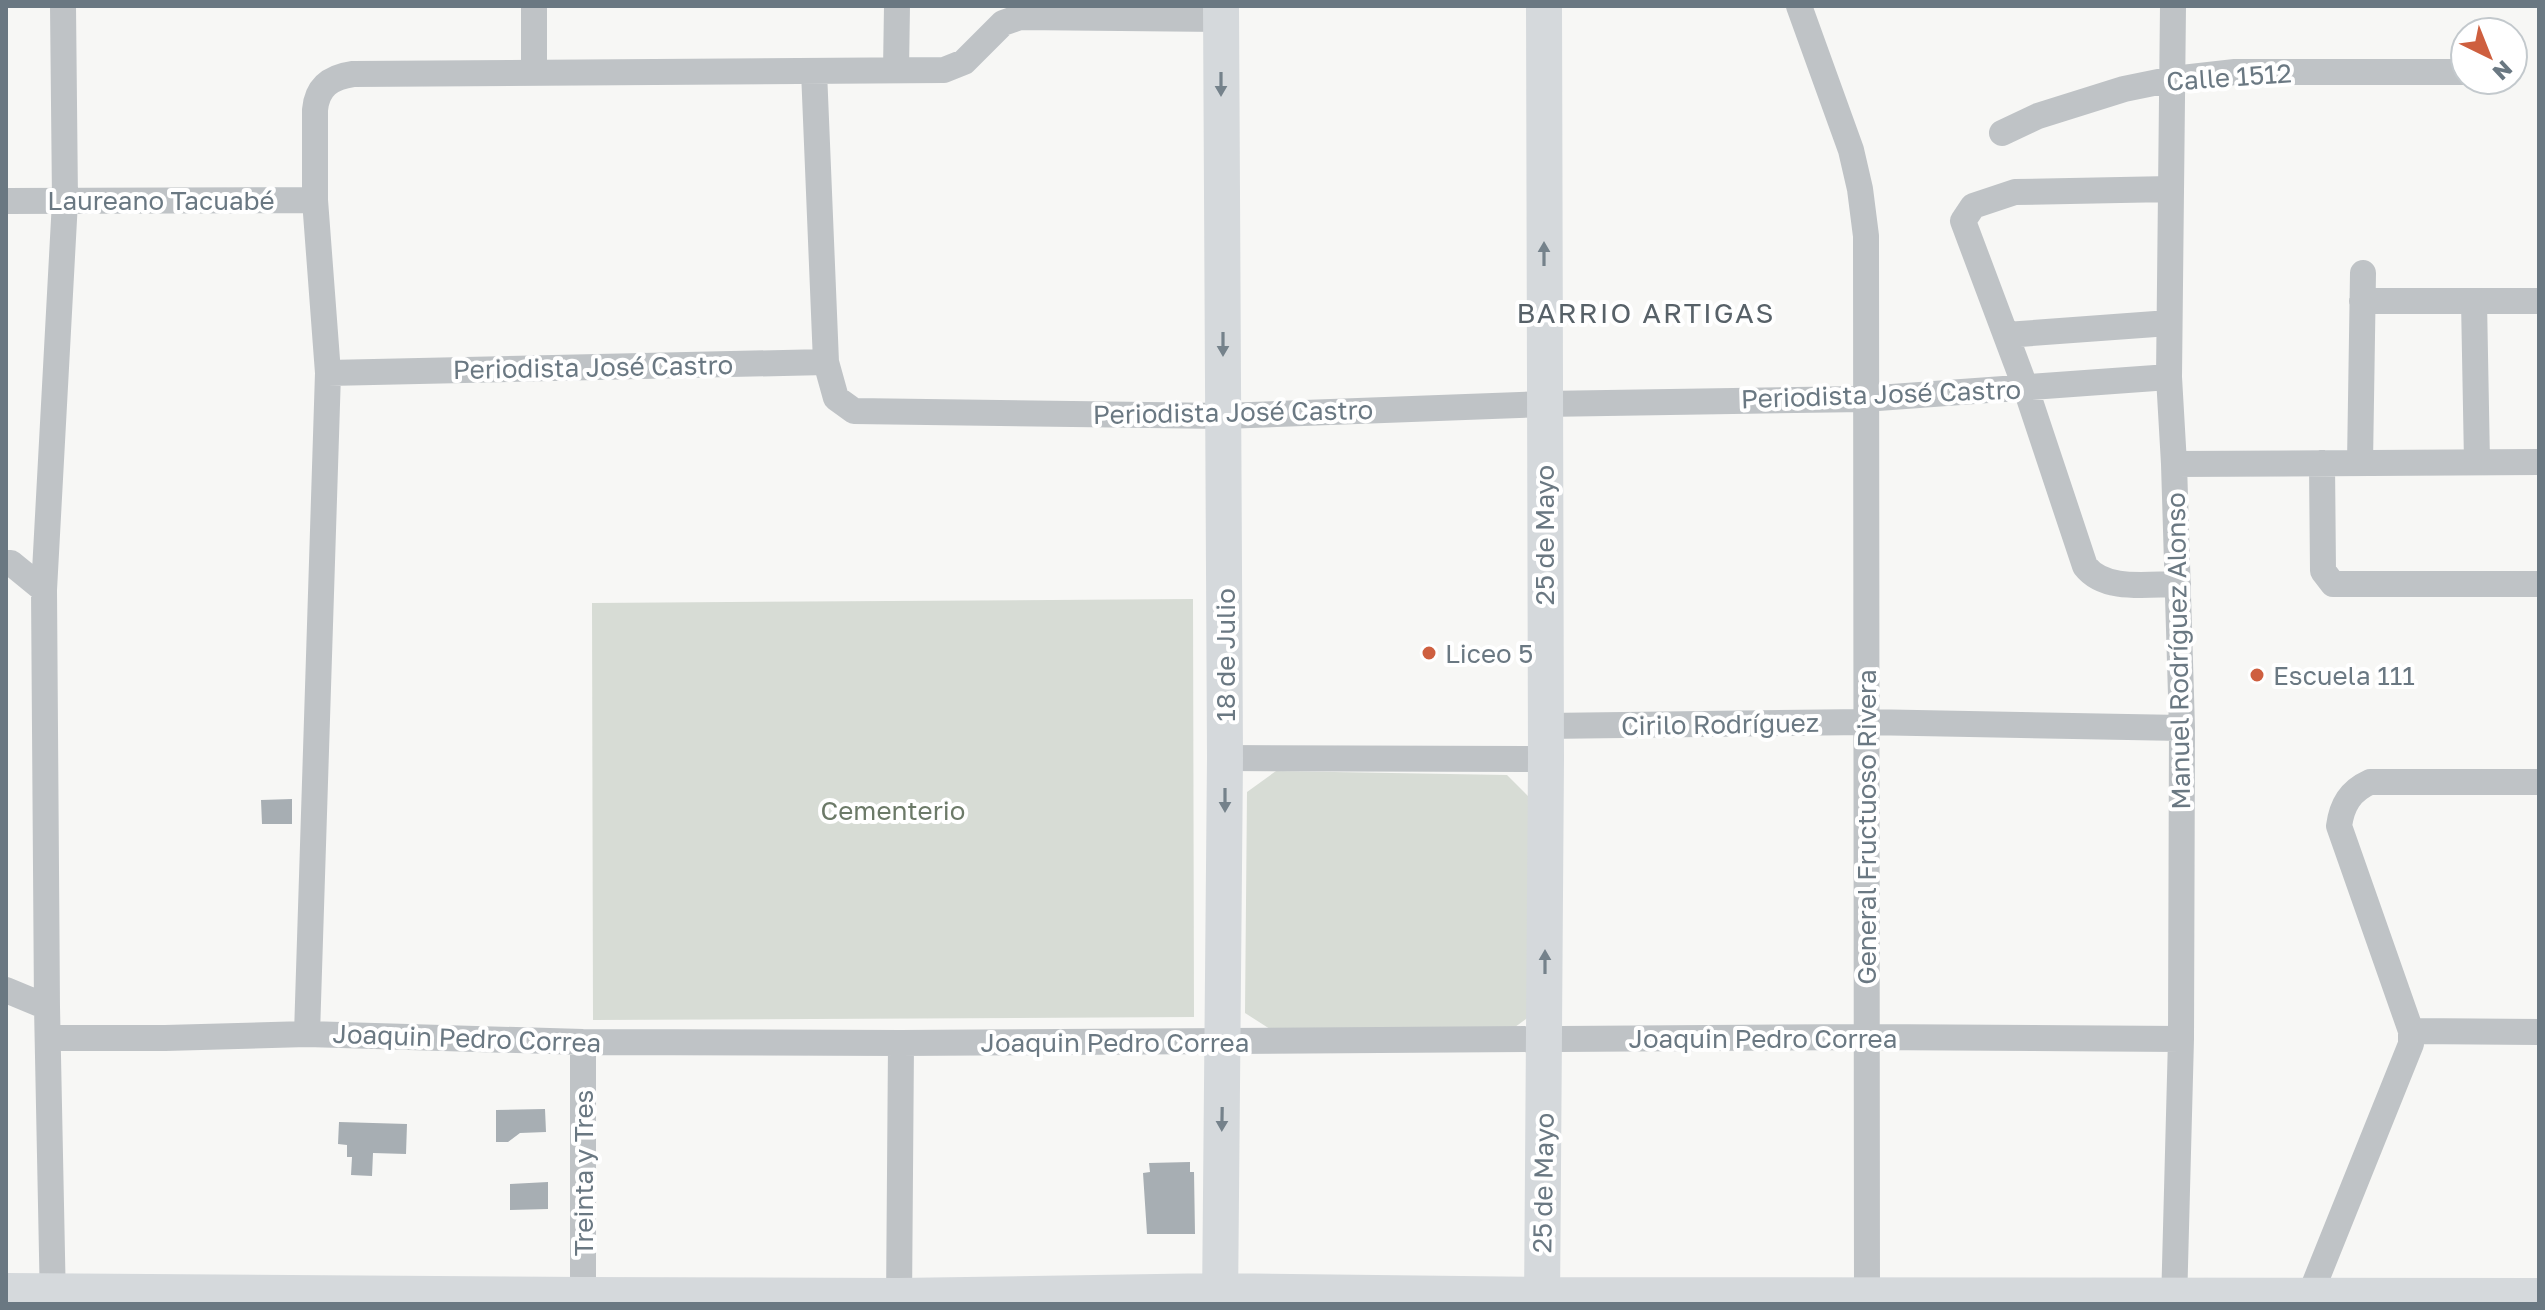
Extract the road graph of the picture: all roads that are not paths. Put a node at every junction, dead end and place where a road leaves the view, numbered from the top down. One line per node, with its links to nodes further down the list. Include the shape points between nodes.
1 (63, 6): 17 (street)
2 (534, 6): 10 (street)
3 (897, 6): 8 (street)
4 (1544, 6): 29 (street, 25 de Mayo, one-way to 4)
5 (1799, 6): 28 (street, General Fructuoso Rivera, via 1860,189 1867,288)
6 (2173, 6): 12 (street, Manuel Rodríguez Alonso)
7 (1221, 13): 8 (street, via 1020,17 1003,23 964,62 944,70); 30 (street, 18 de Julio, one-way to 30)
8 (896, 70): 9 (street)
9 (814, 71): 10 (street); 24 (street)
10 (534, 72): 15 (street, via 336,76 316,98)
11 (2449, 72): 12 (street, Calle 1512, via 2235,72)
12 (2173, 79): 13 (street, Calle 1512, via 2038,116); 14 (street, Manuel Rodríguez Alonso)
13 (2002, 133)
14 (2171, 189): 22 (street, Manuel Rodríguez Alonso); 23 (street, via 2015,192 1973,206 1963,221)
15 (315, 200): 17 (street, Laureano Tacuabé); 25 (street)
16 (6, 201): 17 (street, Laureano Tacuabé)
17 (65, 201): 39 (street)
18 (2363, 273): 19 (street)
19 (2362, 301): 20 (street); 34 (street)
20 (2474, 301): 21 (street); 31 (street)
21 (2539, 301)
22 (2169, 323): 23 (street); 26 (street, Manuel Rodríguez Alonso)
23 (2006, 335): 27 (street)
24 (826, 362): 25 (street, Periodista José Castro); 30 (street, Periodista José Castro, via 836,398 854,411)
25 (328, 373): 49 (street)
26 (2169, 377): 27 (street, Periodista José Castro); 35 (street, Manuel Rodríguez Alonso)
27 (2026, 389): 28 (street, Periodista José Castro); 37 (street, via 2092,575 2109,583)
28 (1864, 399): 29 (street, Periodista José Castro); 40 (street, General Fructuoso Rivera)
29 (1544, 404): 30 (street, Periodista José Castro); 42 (street, 25 de Mayo)
30 (1223, 416): 43 (street, 18 de Julio)
31 (2477, 462): 32 (street); 34 (street)
32 (2539, 462)
33 (2322, 463): 34 (street); 35 (street); 38 (street, via 2323,571 2333,584)
34 (2360, 463)
35 (2174, 464): 37 (street, Manuel Rodríguez Alonso)
36 (6, 563): 39 (street)
37 (2178, 584): 41 (street, Manuel Rodríguez Alonso)
38 (2539, 584)
39 (44, 590): 46 (street)
40 (1865, 722): 41 (street, Cirilo Rodríguez); 42 (street, Cirilo Rodríguez); 50 (street, General Fructuoso Rivera)
41 (2182, 728): 52 (street, Manuel Rodríguez Alonso)
42 (1546, 742): 43 (street, Cirilo Rodríguez); 53 (street, 25 de Mayo, one-way to 42)
43 (1225, 758): 54 (street, 18 de Julio, one-way to 54)
44 (2539, 782): 47 (street, via 2370,782 2357,788 2341,810 2339,826)
45 (6, 990): 46 (street)
46 (47, 1007): 51 (street)
47 (2411, 1031): 48 (street); 58 (street, via 2411,1044)
48 (2539, 1032)
49 (307, 1034): 51 (street, Joaquin Pedro Correa); 55 (street, Joaquin Pedro Correa)
50 (1866, 1037): 52 (street, Joaquin Pedro Correa); 53 (street, Joaquin Pedro Correa); 61 (street, General Fructuoso Rivera)
51 (48, 1038): 59 (street)
52 (2181, 1039): 66 (street, Manuel Rodríguez Alonso)
53 (1545, 1040): 54 (street, Joaquin Pedro Correa); 65 (street, 25 de Mayo)
54 (1223, 1041): 56 (street, Joaquin Pedro Correa); 60 (street, 18 de Julio, one-way to 60)
55 (583, 1042): 56 (street, Joaquin Pedro Correa); 63 (street, Treinta y Tres)
56 (901, 1043): 64 (street)
57 (6, 1291): 59 (street)
58 (2310, 1295): 62 (street); 66 (street)
59 (53, 1298): 63 (street)
60 (1220, 1298): 64 (street); 65 (street)
61 (1867, 1299): 65 (street); 66 (street)
62 (2516, 1299)
63 (583, 1300): 64 (street)
64 (898, 1300)
65 (1542, 1300)
66 (2174, 1300)

